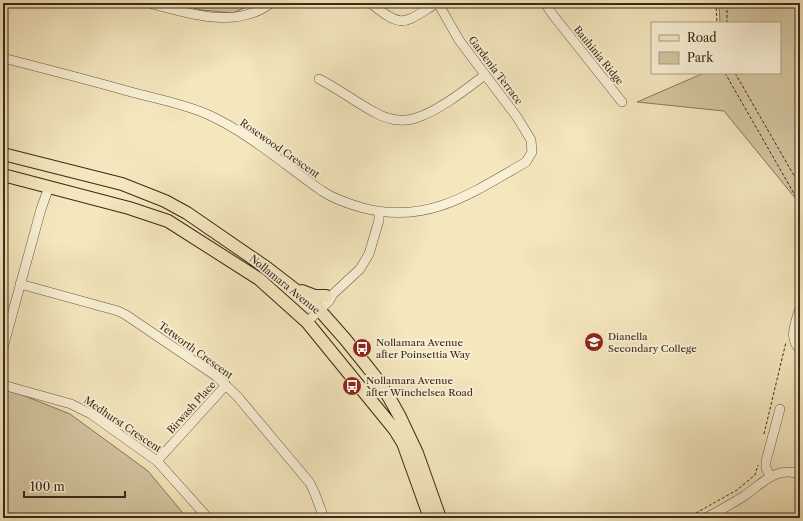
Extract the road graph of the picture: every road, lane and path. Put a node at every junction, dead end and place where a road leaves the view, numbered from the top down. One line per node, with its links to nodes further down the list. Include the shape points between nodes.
1 (149, 3): 2 (street, via 198,16 236,17 252,13)
2 (271, 3)
3 (437, 3): 7 (street, via 402,22 393,20); 11 (street, Gardenia Terrace, via 459,40)
4 (545, 3): 15 (street, Bauhinia Ridge)
5 (716, 3): 8 (path)
6 (734, 3): 9 (path, via 728,8)
7 (373, 5)
8 (717, 22)
9 (727, 22)
10 (3, 58): 25 (street, Rosewood Crescent, via 177,104 209,115 242,132 324,192 348,204)
11 (485, 74): 14 (street, via 428,113 415,119 402,120 388,119 374,113 336,87); 16 (street, Gardenia Terrace, via 531,140)
12 (726, 74): 23 (path)
13 (736, 74): 21 (path)
14 (319, 79)
15 (622, 102)
16 (532, 152): 25 (street, Rosewood Crescent, via 526,162 462,199 426,210 404,213)
17 (3, 154): 18 (main road, Nollamara Avenue)
18 (33, 161): 22 (main road, via 47,171); 27 (main road, Nollamara Avenue, via 122,184 165,201 268,268)
19 (3, 175): 20 (main road, Nollamara Avenue)
20 (35, 184): 22 (main road, Nollamara Avenue); 24 (street, via 40,195)
21 (800, 186)
22 (49, 187): 24 (street); 32 (main road, Nollamara Avenue, via 168,221 259,279)
23 (800, 204)
24 (41, 209): 26 (street)
25 (378, 212): 29 (street, via 379,220 369,254 360,269)
26 (20, 284): 35 (street); 39 (street, Tetworth Crescent, via 118,311)
27 (290, 286): 29 (main road, via 315,296); 31 (main road, Nollamara Avenue)
28 (800, 287): 30 (path)
29 (329, 297): 31 (street); 33 (main road, via 328,310)
30 (798, 305): 36 (street, via 793,339)
31 (317, 308): 32 (street); 33 (main road, Nollamara Avenue)
32 (305, 320): 40 (main road, Nollamara Avenue)
33 (332, 324): 37 (main road, Nollamara Avenue)
34 (787, 341): 42 (path)
35 (3, 348)
36 (800, 349)
37 (373, 373): 40 (main road, via 385,401); 50 (main road, Nollamara Avenue, via 409,436)
38 (3, 385): 43 (street, Medhurst Crescent, via 77,406)
39 (226, 385): 43 (street, Birwash Place); 48 (street, Tetworth Crescent, via 302,472 315,494)
40 (379, 409): 49 (main road, Nollamara Avenue, via 396,430)
41 (780, 409): 46 (street, via 766,461)
42 (763, 438)
43 (157, 460): 47 (street, Medhurst Crescent)
44 (758, 460): 51 (path, via 755,475 737,490)
45 (800, 474): 46 (street, via 795,472)
46 (770, 476): 52 (street)
47 (208, 518)
48 (324, 518)
49 (430, 518)
50 (440, 518)
51 (687, 518)
52 (706, 518)

